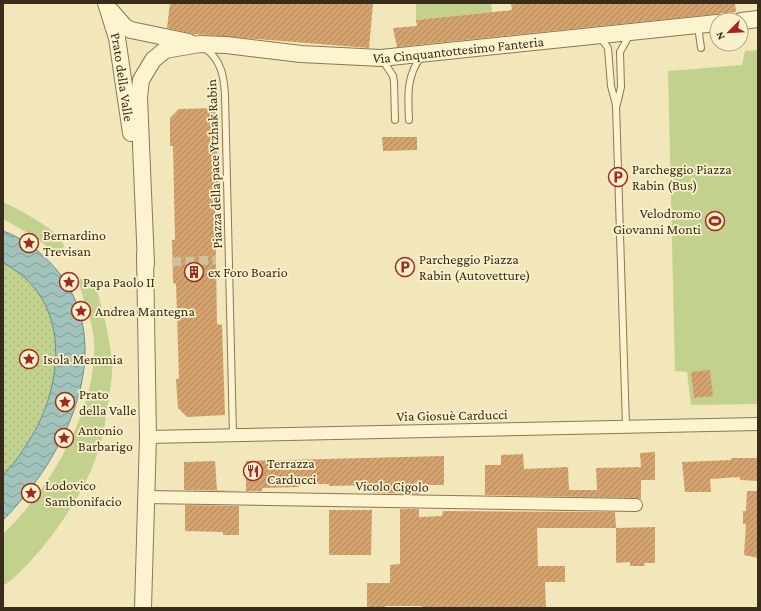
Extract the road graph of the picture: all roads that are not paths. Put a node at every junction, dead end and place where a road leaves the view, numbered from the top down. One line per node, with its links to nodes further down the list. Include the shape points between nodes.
1 (106, 3): 6 (street, Via Cinquantottesimo Fanteria, via 115,17 131,30); 13 (street, Prato della Valle, via 122,63)
2 (709, 25): 3 (street, Via Cinquantottesimo Fanteria)
3 (698, 26): 4 (street, Via Cinquantottesimo Fanteria); 7 (lane)
4 (631, 33): 5 (street, Via Cinquantottesimo Fanteria); 10 (lane, via 620,52 621,87)
5 (599, 36): 8 (street, Via Cinquantottesimo Fanteria); 10 (lane, via 608,48 611,86)
6 (200, 44): 9 (street, Via Cinquantottesimo Fanteria, via 301,54); 13 (street, Via Cinquantottesimo Fanteria, via 165,50 153,60 141,80 139,97); 16 (lane, Piazza della pace Ytzhak Rabin, via 220,64 224,79)
7 (700, 48)
8 (424, 54): 9 (street, Via Cinquantottesimo Fanteria); 12 (lane, via 410,77)
9 (381, 58): 11 (lane, via 393,76)
10 (616, 105): 15 (lane)
11 (395, 120)
12 (409, 120)
13 (146, 264): 17 (street, Prato della Valle)
14 (758, 424): 15 (street, Via Giosuè Carducci)
15 (626, 426): 16 (street, Via Giosuè Carducci)
16 (233, 436): 17 (street, Via Giosuè Carducci)
17 (148, 437): 18 (street, Prato della Valle)
18 (146, 497): 19 (street, Vicolo Cigolo); 20 (street, Prato della Valle)
19 (636, 505)
20 (143, 608)

